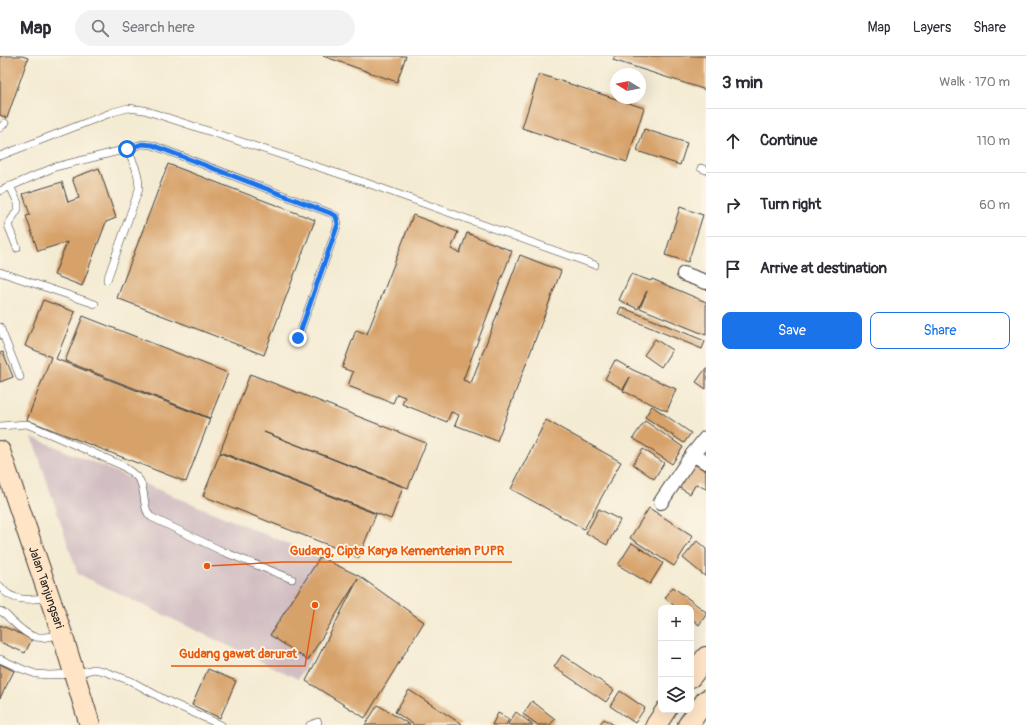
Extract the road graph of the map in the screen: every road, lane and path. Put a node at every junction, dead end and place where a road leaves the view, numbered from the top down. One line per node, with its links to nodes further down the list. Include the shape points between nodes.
1 (127, 149): 3 (lane, via 55,168); 9 (lane, via 137,170 139,188); 13 (lane, via 142,144 152,145 336,216 338,224)
2 (0, 156): 6 (lane, via 113,112 128,108 144,110 364,182)
3 (10, 186): 4 (lane); 5 (lane, via 18,209 8,225)
4 (0, 191)
5 (17, 248)
6 (595, 265)
7 (0, 272): 11 (lane)
8 (684, 274): 10 (street)
9 (107, 280)
10 (706, 282)
11 (96, 304)
12 (0, 327): 14 (lane)
13 (298, 338)
14 (20, 377)
15 (0, 426): 21 (lane, via 27,424 121,465 140,480 147,512 151,517 224,552)
16 (706, 438): 18 (street)
17 (0, 451): 23 (main road, Jalan Tanjungsari)
18 (693, 454): 19 (street); 20 (street)
19 (706, 462)
20 (661, 502)
21 (292, 579)
22 (0, 586): 23 (lane, via 14,598 28,600)
23 (49, 597): 25 (main road, Jalan Tanjungsari)
24 (0, 610): 25 (lane, via 33,637 41,639)
25 (62, 634): 29 (main road, Jalan Tanjungsari)
26 (706, 657): 28 (main road)
27 (0, 659): 29 (lane, via 36,674)
28 (694, 673)
29 (74, 674): 33 (main road, Jalan Tanjungsari); 34 (lane, via 94,668 116,675)
30 (706, 700): 37 (main road)
31 (664, 713): 36 (main road)
32 (318, 722): 35 (lane)
33 (90, 725)
34 (221, 725)
35 (310, 725)
36 (656, 725)
37 (688, 725)

